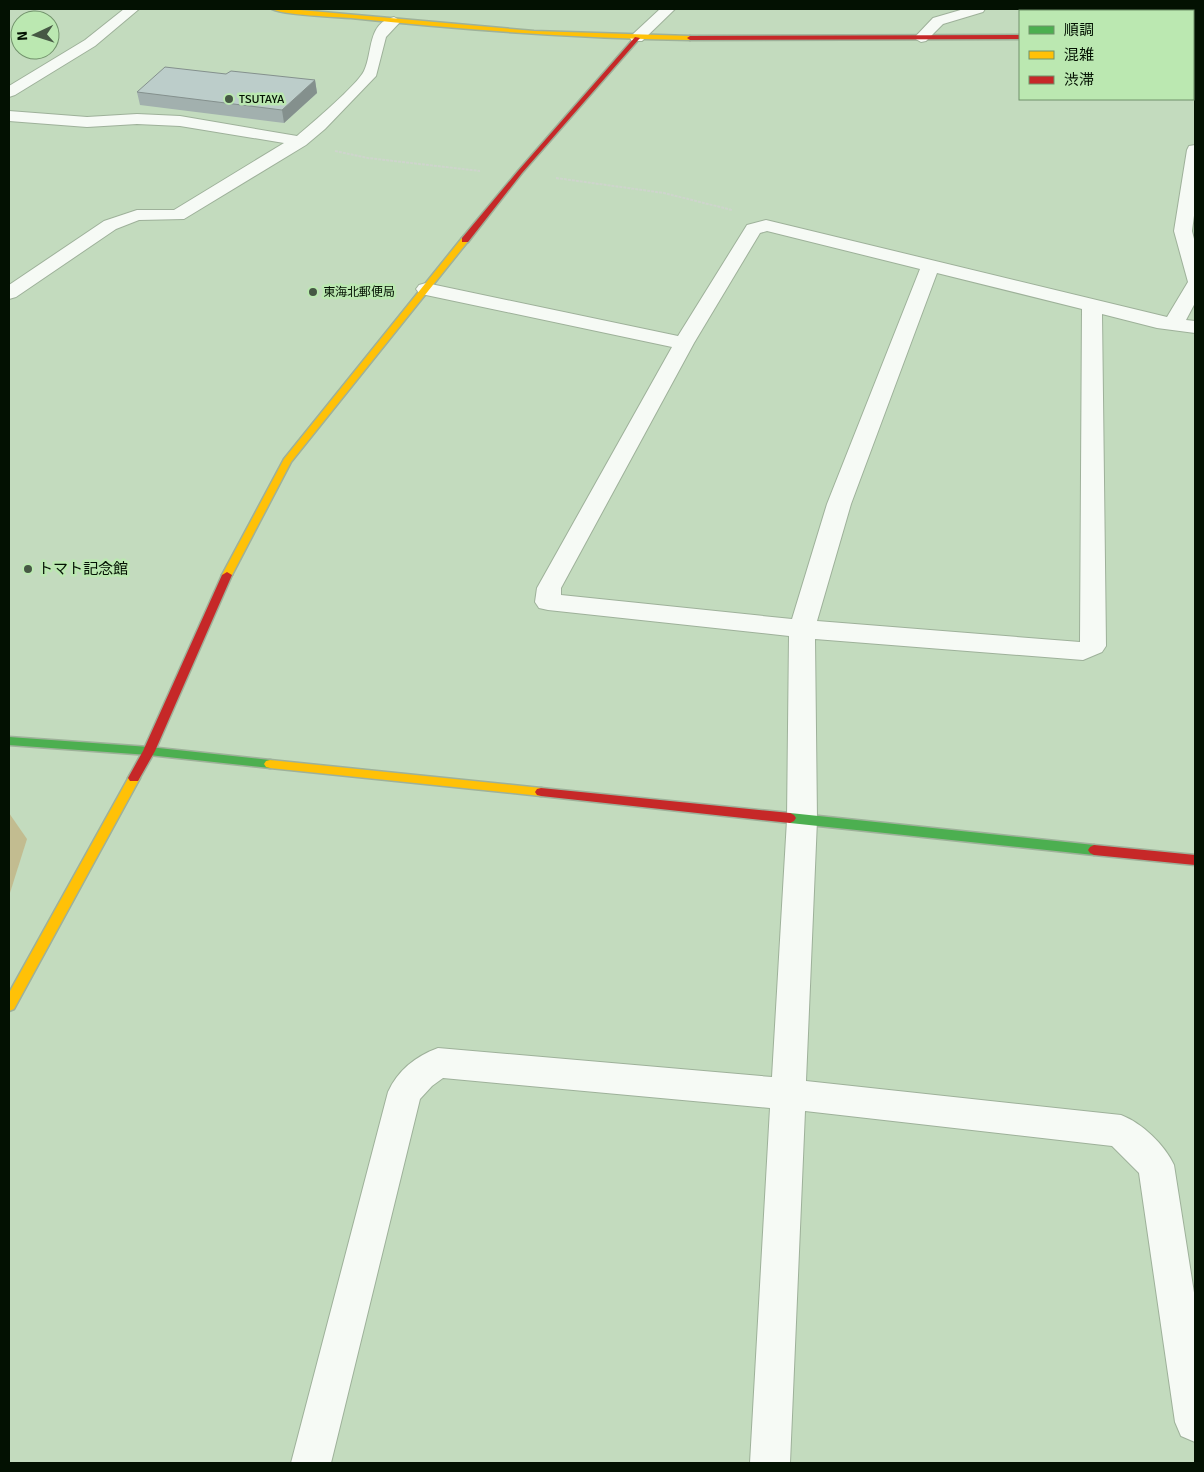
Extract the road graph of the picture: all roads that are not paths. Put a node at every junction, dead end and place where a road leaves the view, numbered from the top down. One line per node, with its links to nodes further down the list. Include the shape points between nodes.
1 (132, 9): 10 (street, via 90,43)
2 (275, 9): 5 (street)
3 (668, 9): 8 (street)
4 (978, 9): 9 (street, via 938,21)
5 (377, 14): 6 (street)
6 (394, 21): 8 (street); 12 (street, via 379,36 371,73)
7 (1019, 37): 9 (street)
8 (637, 38): 9 (street); 17 (street, via 520,172)
9 (921, 38)
10 (9, 92)
11 (9, 116): 12 (street, via 87,122 180,121)
12 (300, 141): 18 (street, via 178,215 137,215 110,225)
13 (1195, 150): 15 (street, via 1183,232)
14 (930, 266): 19 (street); 22 (street, via 766,225 753,229); 23 (street, via 839,504)
15 (1195, 280)
16 (1195, 286): 20 (street)
17 (426, 290): 22 (street); 25 (street, via 287,461 233,562)
18 (9, 293)
19 (1092, 305): 20 (street); 23 (street, via 1093,646 1083,651)
20 (1174, 325): 21 (street)
21 (1195, 327)
22 (684, 344): 23 (street, via 549,588 548,602)
23 (802, 629): 26 (street)
24 (9, 741): 25 (street)
25 (149, 751): 26 (street); 28 (street)
26 (802, 820): 27 (street); 29 (street)
27 (1195, 860)
28 (9, 1006)
29 (787, 1094): 30 (street, via 1121,1131 1156,1165); 31 (street, via 438,1063 420,1075 405,1092); 32 (street)
30 (1195, 1422)
31 (311, 1463)
32 (770, 1463)

